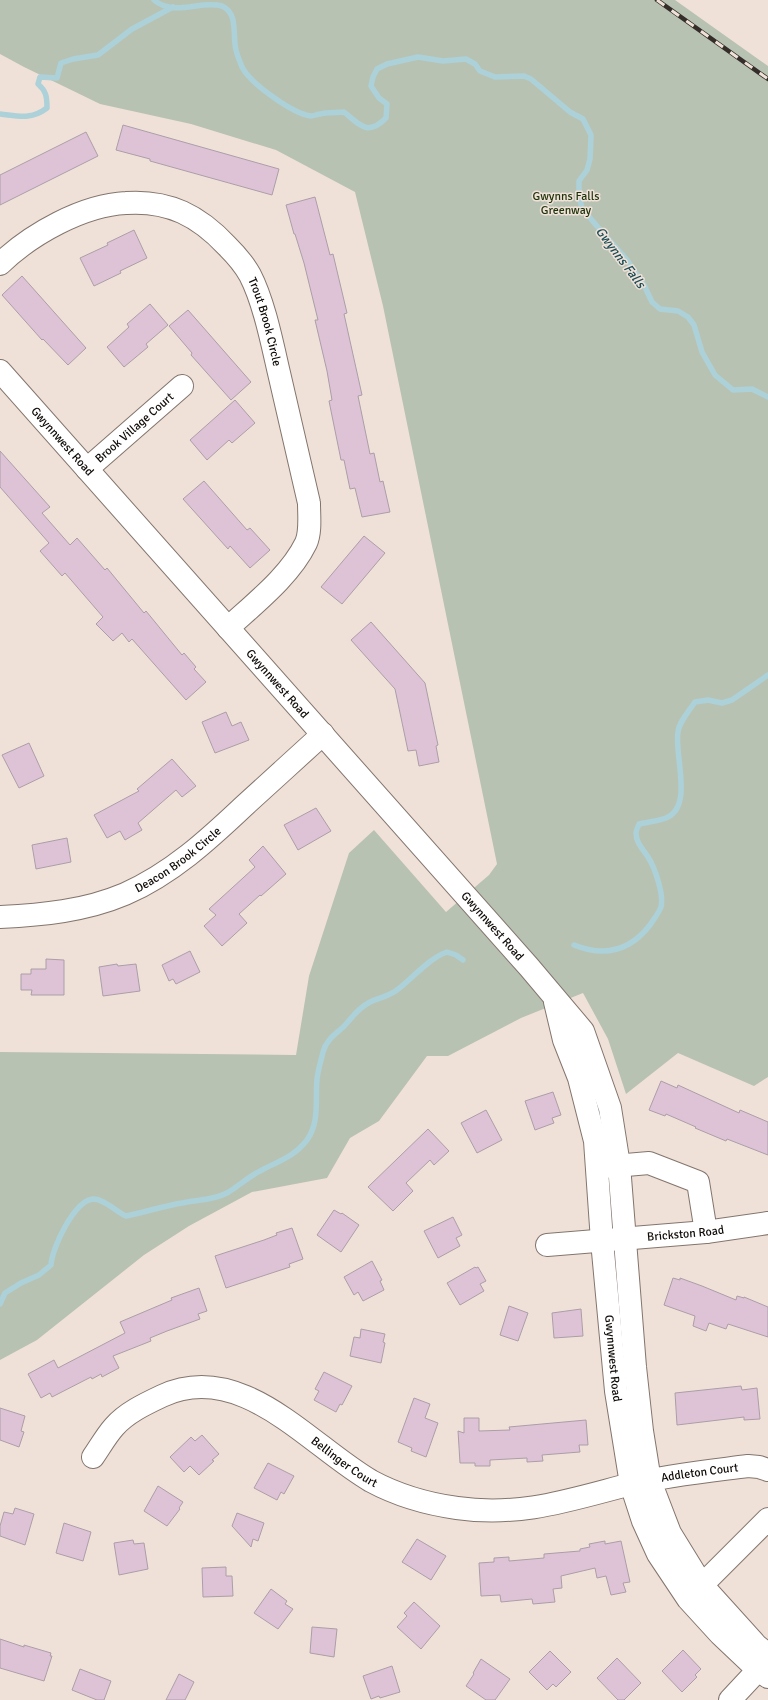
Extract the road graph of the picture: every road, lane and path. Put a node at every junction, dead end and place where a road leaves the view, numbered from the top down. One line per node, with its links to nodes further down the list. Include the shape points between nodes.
1 (0, 264): 5 (street, Trout Brook Circle, via 29,241 80,213 120,203 140,202 161,204 185,212 212,230 235,254 250,275 273,345 309,503 309,524 306,542 294,561 274,586)
2 (0, 371): 4 (street, Gwynnwest Road)
3 (182, 386): 4 (street, Brook Village Court)
4 (87, 469): 5 (street, Gwynnwest Road)
5 (228, 628): 6 (street, Gwynnwest Road)
6 (322, 734): 7 (street, Deacon Brook Circle, via 204,843 163,874 125,894 89,906 45,915); 8 (street, Gwynnwest Road, via 554,997 564,1040 579,1078 595,1141)
7 (0, 917)
8 (608, 1166): 10 (street, via 649,1163 698,1182); 11 (street, Gwynnwest Road); 12 (street, Gwynnwest Road)
9 (768, 1222): 10 (street, Brickston Road)
10 (706, 1232): 11 (street, Brickston Road)
11 (625, 1239): 12 (street, Brickston Road); 16 (street, Gwynnwest Road, via 642,1431)
12 (602, 1241): 13 (street, Brickston Road); 16 (street, Gwynnwest Road, via 616,1391)
13 (547, 1245)
14 (93, 1457): 16 (street, Bellinger Court, via 114,1427 135,1410 170,1392 207,1386 224,1389 258,1402 372,1481 412,1498 456,1508 518,1510 551,1505)
15 (768, 1470): 16 (street, Addleton Court, via 748,1466)
16 (640, 1482): 18 (street, Gwynnwest Road, via 642,1521 658,1554)
17 (768, 1519): 18 (street)
18 (695, 1592): 19 (street, Gwynnwest Road, via 720,1634)
19 (765, 1664): 20 (street)
20 (730, 1700)

